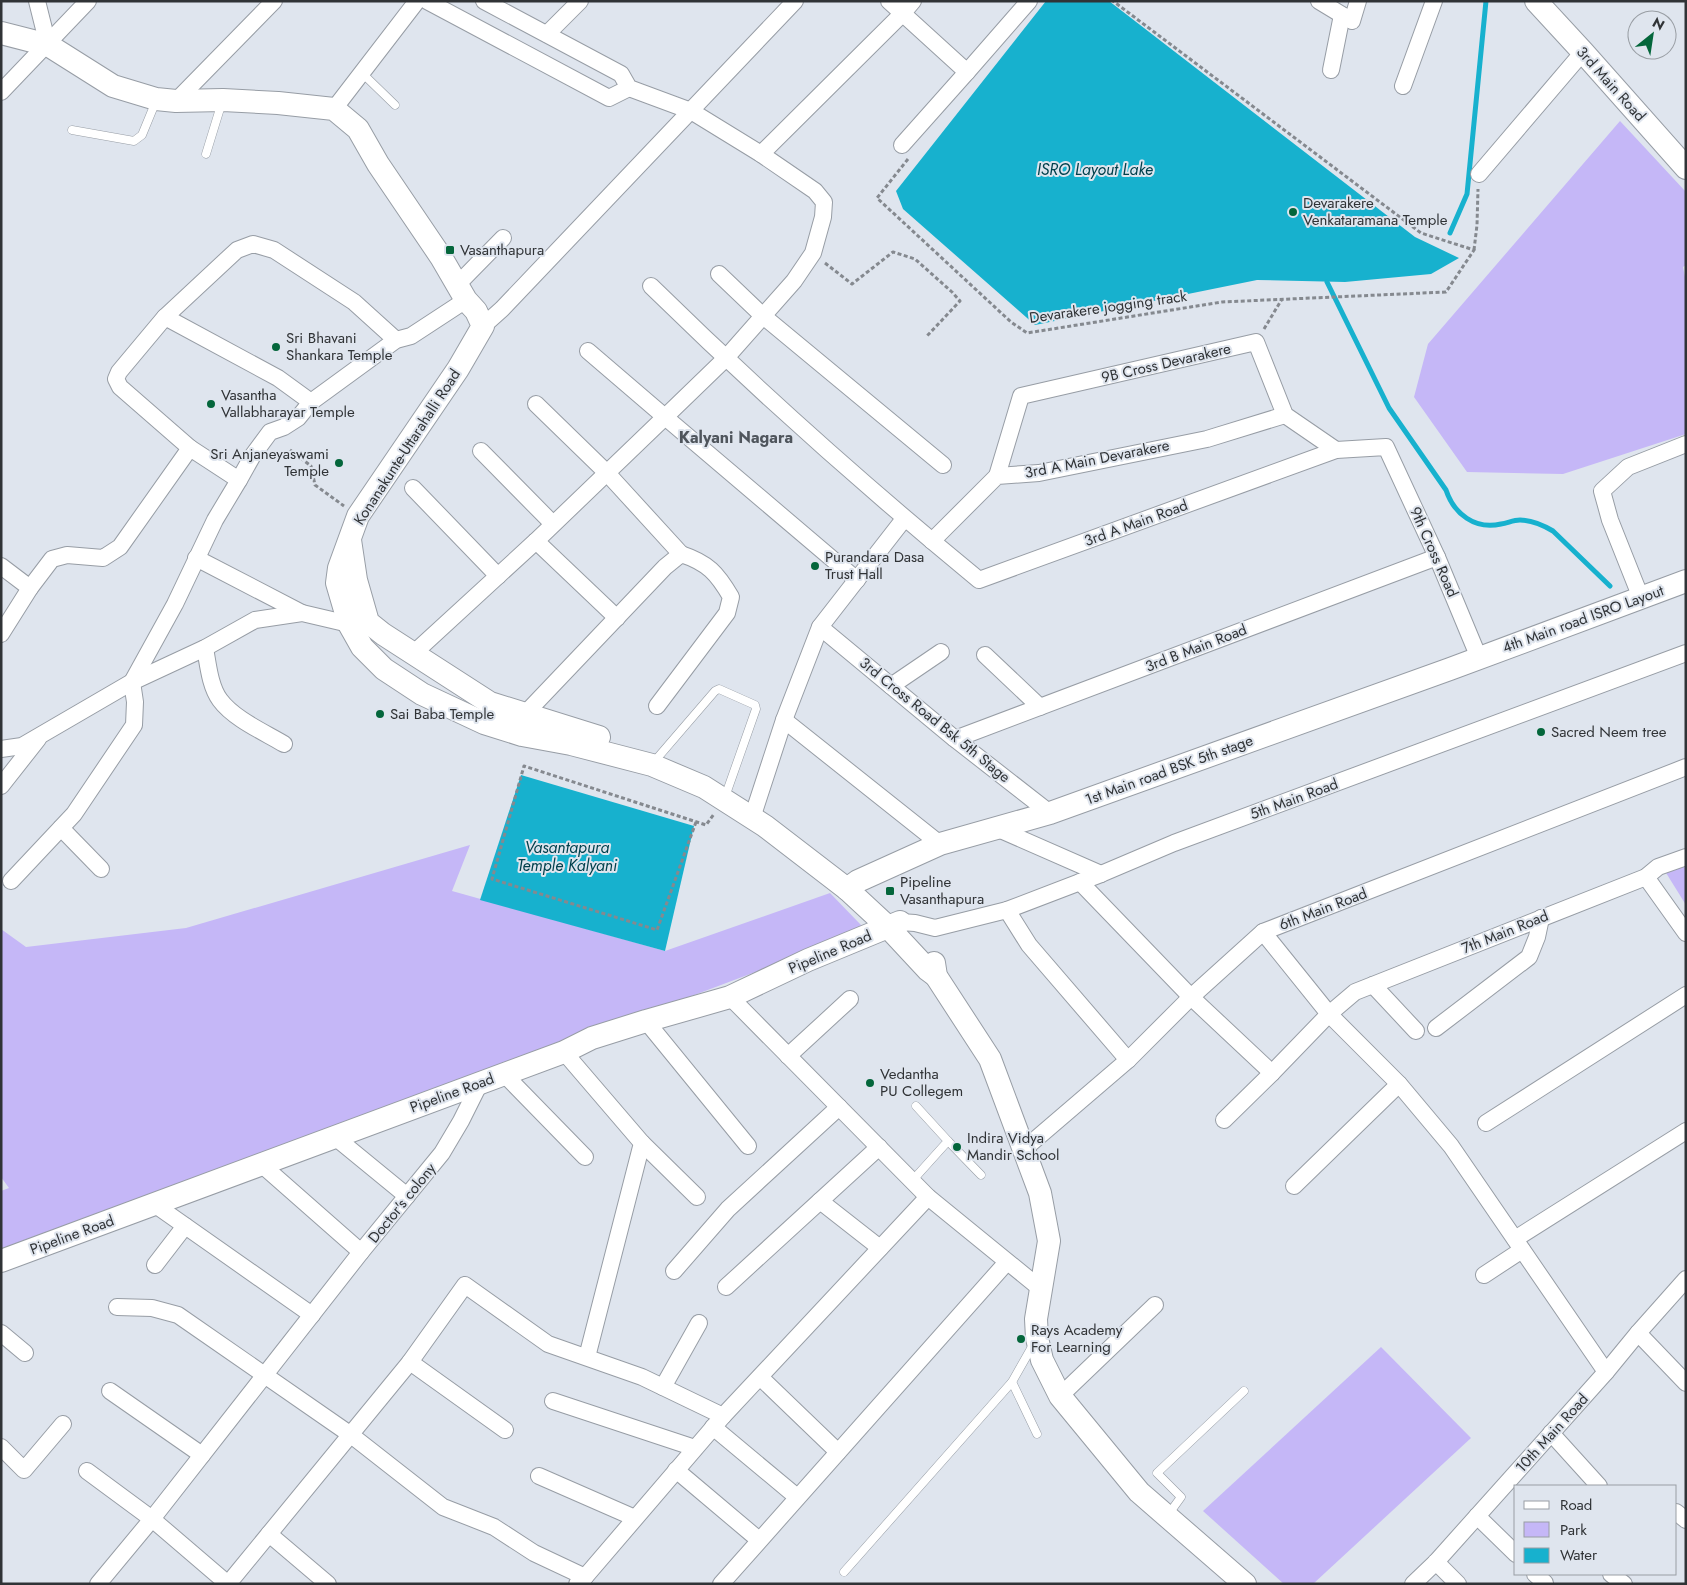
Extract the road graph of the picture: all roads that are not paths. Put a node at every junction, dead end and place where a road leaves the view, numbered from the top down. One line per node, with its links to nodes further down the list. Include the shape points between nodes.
1 (37, 1): 19 (street)
2 (88, 1): 19 (street)
3 (274, 1): 27 (street)
4 (417, 1): 23 (street)
5 (427, 1): 25 (street, via 609,98)
6 (484, 1): 18 (street)
7 (580, 1): 18 (street)
8 (796, 1): 31 (street)
9 (889, 1): 15 (street)
10 (1029, 1): 22 (street)
11 (1319, 1): 16 (street)
12 (1358, 1): 16 (street, via 1352,21)
13 (1434, 1): 24 (street)
14 (1536, 1): 20 (main road, 3rd Main Road)
15 (908, 8): 22 (street); 35 (street)
16 (1342, 15): 21 (street)
17 (1, 33): 19 (main road)
18 (548, 34): 25 (street, via 621,74)
19 (48, 45): 26 (street); 27 (main road, via 113,86)
20 (1583, 52): 36 (main road, 3rd Main Road); 37 (street)
21 (1331, 70)
22 (967, 72): 33 (street)
23 (362, 73): 29 (lane); 30 (street)
24 (1403, 86)
25 (629, 88): 31 (street)
26 (1, 92)
27 (166, 100): 28 (main road); 32 (lane, via 142,135 134,141)
28 (223, 100): 30 (main road, via 278,102); 34 (lane)
29 (395, 105)
30 (334, 110): 41 (main road, via 358,129)
31 (691, 111): 35 (street); 44 (street)
32 (72, 130)
33 (907, 149)
34 (206, 154)
35 (761, 154): 42 (street, via 815,191 824,202 813,253 794,281)
36 (1686, 168)
37 (1479, 174)
38 (503, 238): 41 (street)
39 (719, 274): 42 (street)
40 (651, 286): 47 (street, 3rd A Main Road)
41 (462, 292): 44 (main road); 45 (street, via 411,336)
42 (763, 316): 47 (street); 57 (street)
43 (165, 317): 45 (street, via 237,250 253,244 274,250 354,302); 48 (street, via 278,378); 54 (street, via 116,379 120,387)
44 (483, 326): 77 (main road, Konanakunte-Uttarahalli Road, via 354,526 337,583)
45 (396, 340): 48 (street)
46 (588, 351): 51 (street)
47 (725, 359): 51 (street); 62 (street, 3rd A Main Road)
48 (311, 402): 60 (street, via 298,418 270,432)
49 (536, 404): 58 (street)
50 (1285, 415): 55 (street); 59 (street, 3rd A Main Devarakere, via 1207,438 1039,473); 59 (street, 9B Cross Devarakere, via 1256,342 1021,396)
51 (665, 417): 58 (street); 71 (street)
52 (1686, 444): 74 (street, via 1628,467 1602,491)
53 (1386, 447): 55 (street, 3rd A Main Road); 67 (street, 9th Cross Road)
54 (190, 448): 60 (street); 73 (street, via 120,547 103,558 67,555 52,559)
55 (1336, 450): 65 (street, 3rd A Main Road, via 979,580)
56 (481, 451): 63 (street)
57 (943, 465)
58 (607, 473): 63 (street); 66 (street)
59 (997, 476): 65 (street)
60 (240, 480): 68 (street)
61 (413, 488): 70 (street)
62 (904, 519): 65 (street, 3rd A Main Road); 71 (street)
63 (553, 524): 64 (street)
64 (536, 541): 70 (street); 76 (street)
65 (932, 542)
66 (681, 554): 76 (street, via 665,566); 88 (street, via 698,560 720,577 731,597 727,613)
67 (1437, 557): 84 (street, 9th Cross Road); 89 (street, 3rd B Main Road)
68 (196, 558): 75 (street); 86 (street)
69 (1, 566): 73 (street)
70 (498, 576): 82 (street)
71 (858, 580): 78 (street)
72 (1686, 581): 74 (main road, 4th Main road ISRO Layout)
73 (30, 588): 79 (street)
74 (1641, 598): 84 (main road, 4th Main road ISRO Layout)
75 (302, 612): 77 (street); 80 (street, via 255,620)
76 (617, 618): 91 (street)
77 (358, 623): 82 (main road); 90 (main road, Konanakunte-Uttarahalli Road, via 362,647 384,669 422,694)
78 (820, 626): 87 (street, 3rd Cross Road Bsk 5th Stage); 92 (street)
79 (1, 634)
80 (205, 648): 86 (street); 95 (street, via 219,699 237,715)
81 (941, 652): 87 (street)
82 (414, 653): 90 (main road)
83 (985, 655): 89 (street)
84 (1480, 658): 102 (main road, 1st Main road BSK 5th stage)
85 (1684, 659): 108 (street, 5th Main Road, via 1174,844)
86 (132, 682): 93 (street); 103 (street, via 134,725 74,814)
87 (891, 686): 94 (street, 3rd Cross Road Bsk 5th Stage)
88 (657, 706)
89 (1040, 707): 94 (street, 3rd B Main Road)
90 (487, 713): 91 (main road); 97 (main road, via 522,734)
91 (525, 714): 97 (main road, via 648,750)
92 (784, 720): 101 (street); 105 (street)
93 (40, 736): 96 (street, via 22,746); 99 (street)
94 (955, 740): 102 (street, 3rd Cross Road Bsk 5th Stage)
95 (284, 744)
96 (1, 749)
97 (656, 760): 100 (main road, via 704,787); 100 (lane, via 715,691 719,689 755,705)
98 (1686, 767): 116 (street, 6th Main Road)
99 (1, 786)
100 (726, 793): 101 (main road)
101 (754, 812): 112 (main road)
102 (1050, 813): 104 (main road, 1st Main road BSK 5th stage)
103 (61, 828): 107 (street); 110 (street)
104 (996, 828): 105 (main road, 1st Main road BSK 5th stage); 108 (street)
105 (940, 844): 112 (main road, 1st Main road BSK 5th stage)
106 (1686, 857): 109 (street, 7th Main Road)
107 (101, 869)
108 (1101, 874): 111 (street, 5th Main Road)
109 (1646, 876): 114 (street, 7th Main Road); 117 (street)
110 (10, 881)
111 (1080, 882): 113 (street, 5th Main Road); 121 (street)
112 (852, 885): 115 (main road)
113 (1007, 910): 115 (street, 5th Main Road, via 936,928 916,922); 129 (street, via 1029,945)
114 (1541, 918): 118 (street, 7th Main Road); 125 (street, via 1529,957)
115 (894, 925): 120 (main road, Pipeline Road, via 808,960); 144 (main road, via 936,976 990,1059)
116 (1263, 932): 121 (street, 6th Main Road); 123 (street)
117 (1686, 933)
118 (1374, 985): 123 (street, 7th Main Road, via 1355,992); 126 (street)
119 (1686, 994): 137 (street)
120 (730, 997): 124 (main road, Pipeline Road); 128 (street)
121 (1191, 997): 129 (street, 6th Main Road); 130 (street)
122 (850, 999): 128 (street)
123 (1329, 1014): 130 (street, 7th Main Road); 133 (street)
124 (646, 1021): 127 (main road, Pipeline Road, via 592,1038); 142 (street)
125 (1436, 1028)
126 (1416, 1031)
127 (564, 1052): 131 (main road, Pipeline Road); 141 (street)
128 (788, 1056): 135 (street)
129 (1128, 1060): 144 (street, 6th Main Road)
130 (1272, 1073): 136 (street, 7th Main Road)
131 (504, 1074): 132 (main road, Pipeline Road); 145 (street)
132 (480, 1083): 139 (main road, Pipeline Road); 150 (street, Doctor's colony, via 442,1153)
133 (1399, 1084): 149 (street); 156 (street, via 1451,1146)
134 (916, 1106): 140 (lane)
135 (839, 1107): 143 (street); 162 (street, via 728,1209)
136 (1224, 1120)
137 (1486, 1123)
138 (1686, 1131): 156 (street)
139 (335, 1137): 146 (main road, Pipeline Road); 150 (street)
140 (948, 1141): 147 (lane); 148 (lane)
141 (642, 1143): 151 (street); 175 (street)
142 (748, 1146)
143 (879, 1147): 148 (street); 153 (street)
144 (1023, 1150): 166 (main road, via 1040,1193 1049,1241)
145 (584, 1157)
146 (261, 1164): 154 (main road, Pipeline Road); 158 (street)
147 (981, 1175)
148 (912, 1181): 152 (street)
149 (1294, 1186)
150 (407, 1196): 158 (street, Doctor's colony)
151 (697, 1197)
152 (928, 1197): 157 (street); 160 (street)
153 (820, 1201): 157 (street); 165 (street)
154 (154, 1204): 155 (street); 159 (main road, Pipeline Road)
155 (185, 1226): 161 (street); 169 (street)
156 (1518, 1244): 163 (street); 177 (street)
157 (880, 1248): 179 (street)
158 (361, 1252): 169 (street, Doctor's colony)
159 (1, 1261)
160 (1007, 1262): 166 (street); 195 (street)
161 (155, 1265)
162 (674, 1271)
163 (1484, 1275)
164 (1685, 1281): 172 (street, 10th Main Road)
165 (726, 1287)
166 (1041, 1289): 173 (main road, via 1036,1319)
167 (1156, 1305): 185 (street)
168 (117, 1307): 178 (street, via 152,1308 178,1315)
169 (312, 1315): 178 (street, Doctor's colony)
170 (699, 1323): 182 (street)
171 (1, 1333): 174 (street)
172 (1638, 1333): 177 (street, 10th Main Road); 181 (street)
173 (1037, 1338): 180 (lane); 185 (main road, via 1042,1360)
174 (25, 1353)
175 (587, 1357): 176 (street, via 548,1344 465,1284); 182 (street, via 642,1376)
176 (410, 1362): 189 (street); 191 (street)
177 (1606, 1372): 190 (street, 10th Main Road)
178 (265, 1376): 191 (street); 196 (street, Doctor's colony)
179 (760, 1376): 187 (street); 195 (street)
180 (1012, 1382): 192 (lane); 210 (lane)
181 (1686, 1383)
182 (662, 1387): 187 (street)
183 (1244, 1391): 202 (lane, via 1157,1472 1181,1497)
184 (110, 1392): 196 (street)
185 (1060, 1396): 202 (main road, via 1139,1492)
186 (553, 1402): 194 (street)
187 (718, 1422): 194 (street); 201 (street)
188 (63, 1424): 193 (street, via 24,1470)
189 (505, 1430)
190 (1551, 1433): 200 (street); 203 (street, 10th Main Road)
191 (351, 1434): 206 (street); 212 (street, via 443,1506 494,1527)
192 (1037, 1434)
193 (1, 1447)
194 (695, 1448): 197 (street)
195 (838, 1452): 201 (street)
196 (202, 1455): 205 (street, Doctor's colony)
197 (676, 1470): 204 (street); 207 (street)
198 (87, 1471): 205 (street)
199 (539, 1476): 204 (street)
200 (1598, 1485)
201 (798, 1497): 207 (street)
202 (1167, 1516): 216 (main road)
203 (1477, 1516): 208 (street); 209 (street, 10th Main Road)
204 (635, 1518): 212 (street)
205 (152, 1519): 206 (street, via 228,1584); 213 (street, Doctor's colony)
206 (269, 1534): 214 (street)
207 (759, 1540): 215 (street)
208 (1514, 1552)
209 (1436, 1562): 217 (street, 10th Main Road); 218 (street)
210 (844, 1572)
211 (1612, 1575): 219 (street)
212 (581, 1580)
213 (98, 1584)
214 (328, 1584)
215 (720, 1584)
216 (1245, 1584)
217 (1414, 1584)
218 (1458, 1584)
219 (1624, 1584)

